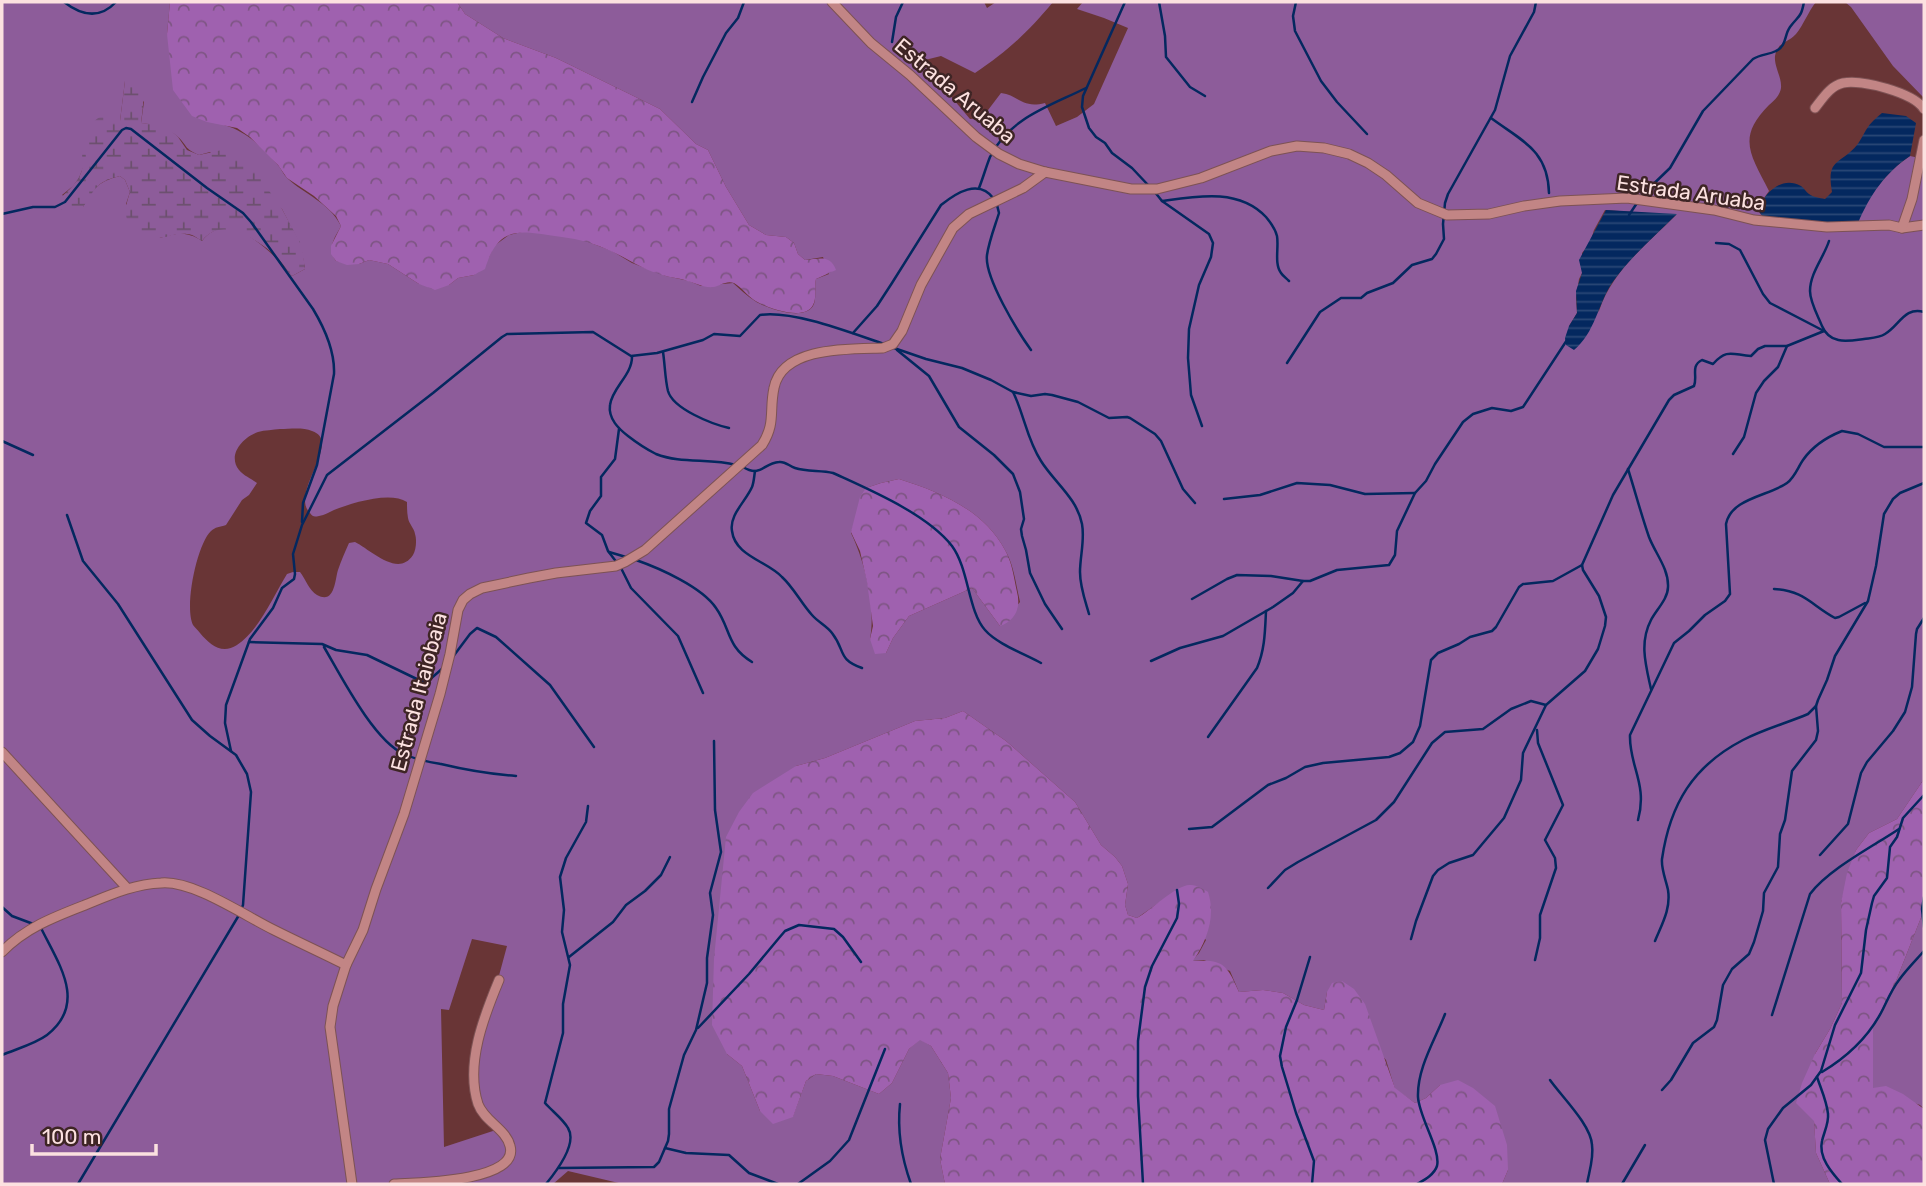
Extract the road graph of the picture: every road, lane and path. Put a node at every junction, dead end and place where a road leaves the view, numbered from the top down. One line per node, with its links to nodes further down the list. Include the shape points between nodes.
1 (832, 2): 5 (street, Estrada Aruaba, via 976,137 999,154)
2 (1815, 108): 3 (street, via 1832,88 1844,83 1893,91)
3 (1924, 109)
4 (1924, 140): 7 (street)
5 (1045, 172): 7 (street, Estrada Aruaba, via 1131,189 1157,189 1297,146 1349,154 1385,175 1418,203 1447,215 1627,198 1754,220); 11 (street, Estrada Itaiobaia, via 960,220 893,344 811,354 786,366 774,386 771,427 762,445 645,550 616,566 528,578 482,589 463,600 404,814 359,941)
6 (1924, 225): 7 (street, Estrada Aruaba)
7 (1902, 228)
8 (2, 752): 9 (street)
9 (127, 888): 10 (street, via 33,927); 11 (street, via 164,882 185,886)
10 (2, 952)
11 (346, 965): 13 (street, Estrada Itaiobaia, via 330,1027)
12 (499, 979): 14 (street, via 481,1022 474,1080 483,1113 509,1142 509,1160 488,1173)
13 (352, 1184)
14 (394, 1184)

